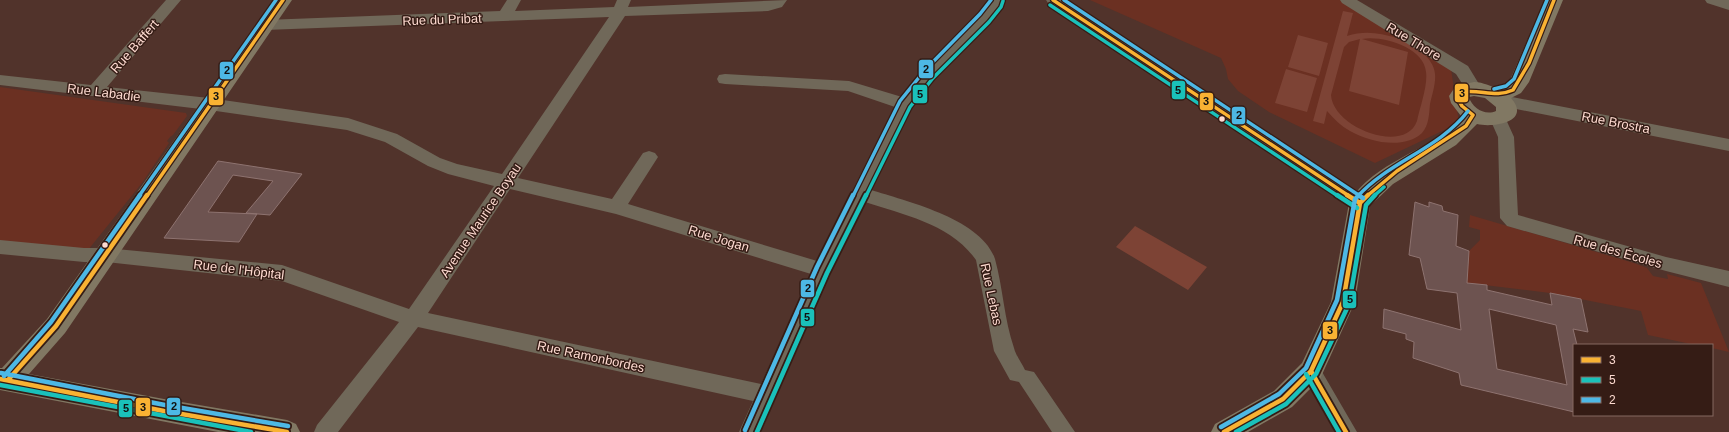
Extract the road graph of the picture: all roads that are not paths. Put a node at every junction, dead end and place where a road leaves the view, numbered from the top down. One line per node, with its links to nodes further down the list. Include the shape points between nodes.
1 (174, 0): 17 (street, Rue Baffert)
2 (283, 0): 13 (main road)
3 (514, 0): 12 (street)
4 (780, 0): 11 (street, Rue du Pribat, via 777,4 768,6)
5 (997, 0): 19 (street, via 984,18 929,74)
6 (1053, 0): 26 (street)
7 (1347, 0): 16 (street, Rue Thore, via 1462,70)
8 (1554, 0): 20 (main road, via 1519,82)
9 (1712, 0): 10 (street)
10 (1729, 5)
11 (622, 6): 12 (street, Rue du Pribat); 24 (street, Avenue Maurice Boyau)
12 (505, 16): 13 (street, Rue du Pribat)
13 (265, 25): 18 (main road)
14 (725, 79): 19 (street, via 849,86)
15 (0, 80): 17 (street, Rue Labadie)
16 (1474, 89): 20 (main road); 21 (main road, via 1462,92 1459,96 1462,106)
17 (95, 91): 18 (street, Rue Labadie)
18 (209, 104): 24 (street, Rue Labadie, via 348,124 391,138 454,170); 29 (main road)
19 (905, 104): 25 (street)
20 (1498, 105): 21 (main road, via 1486,119); 22 (street, Rue Brostra); 31 (street, Rue des Écoles, via 1506,137 1509,218 1666,264)
21 (1473, 115): 26 (main road, via 1466,126 1455,135 1380,182)
22 (1729, 144)
23 (649, 158): 27 (street)
24 (506, 182): 27 (street, Rue Jogan); 32 (street, Avenue Maurice Boyau)
25 (860, 193): 30 (street); 39 (street, Rue Lebas, via 946,223 979,246 985,258 1004,351)
26 (1360, 203): 33 (main road, via 1343,302)
27 (616, 207): 30 (street, Rue Jogan)
28 (0, 247): 29 (street, Rue de l'Hôpital)
29 (106, 255): 32 (street, Rue de l'Hôpital, via 282,272); 34 (main road, via 50,334)
30 (822, 270): 35 (street)
31 (1729, 279)
32 (414, 318): 35 (street, Rue Ramonbordes); 37 (street, Avenue Maurice Boyau)
33 (1310, 371): 40 (main road, via 1283,399); 41 (street)
34 (3, 383): 36 (main road)
35 (767, 395): 38 (street)
36 (287, 432)
37 (325, 432)
38 (750, 432)
39 (1064, 432)
40 (1224, 432)
41 (1346, 432)

